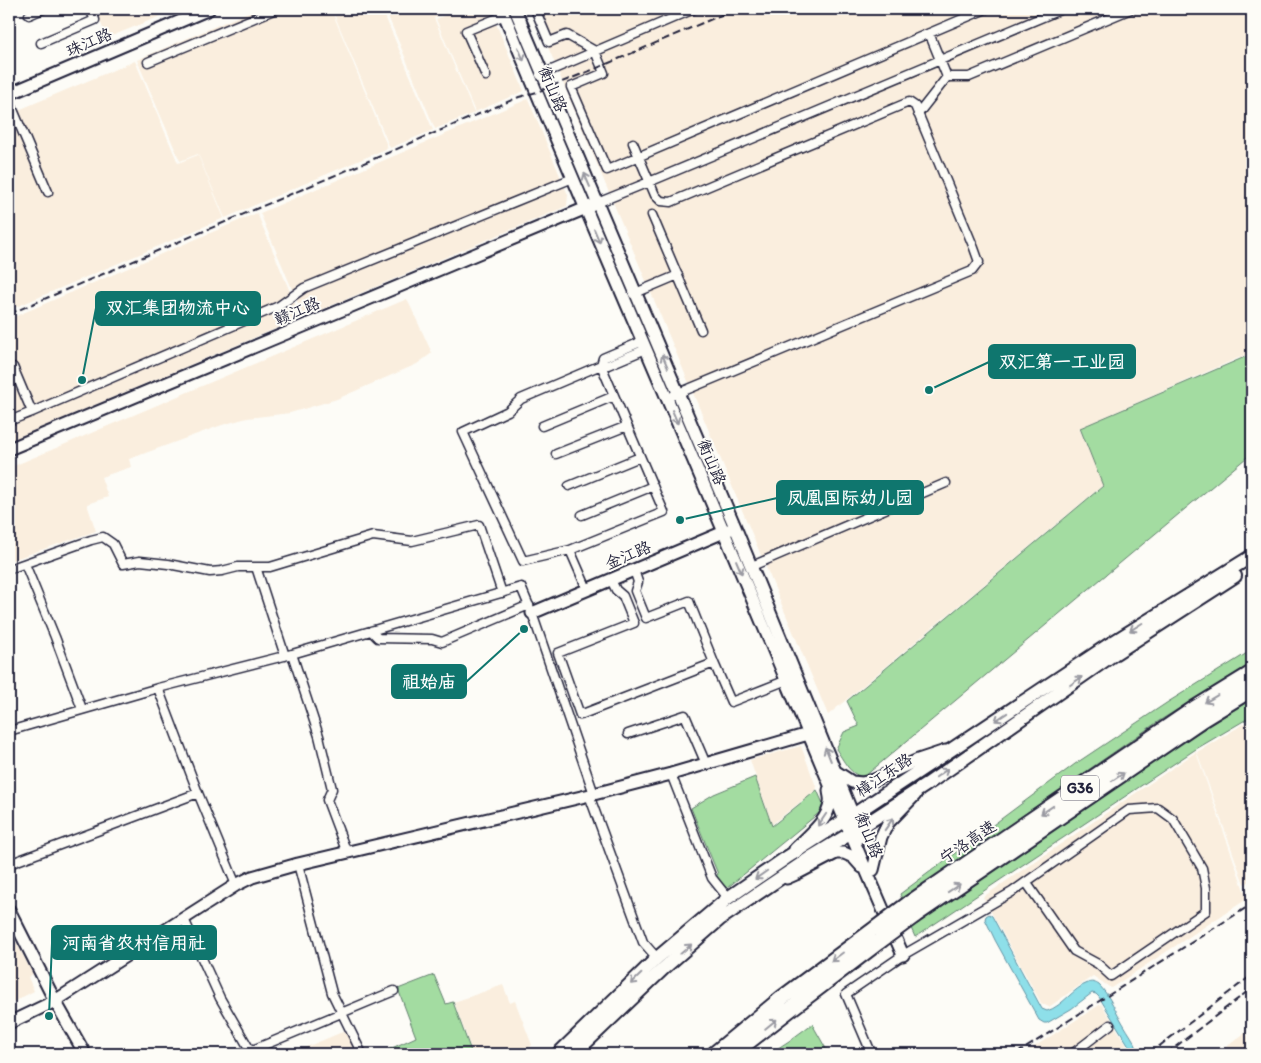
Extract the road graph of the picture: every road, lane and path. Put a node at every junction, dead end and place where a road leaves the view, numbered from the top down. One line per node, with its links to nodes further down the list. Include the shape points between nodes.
1 (43, 9): 11 (street)
2 (90, 9): 13 (street, via 95,20)
3 (209, 9): 21 (street, 珠江路)
4 (276, 9): 16 (street)
5 (535, 9): 14 (street, via 549,42 567,35)
6 (694, 9): 14 (street)
7 (986, 9): 12 (street)
8 (1062, 9): 15 (street)
9 (1130, 9): 20 (street, via 969,77)
10 (507, 11): 17 (street, 衡山路); 18 (street, via 466,31); 19 (street, 衡山路, one-way to 19)
11 (29, 15)
12 (929, 33): 15 (street); 25 (street)
13 (41, 43)
14 (594, 51): 17 (street); 25 (street, via 604,73 571,87 607,170)
15 (940, 60): 20 (street); 27 (street)
16 (148, 62)
17 (542, 73): 19 (street); 29 (street, 衡山路, one-way to 17)
18 (486, 76)
19 (531, 78): 26 (street, 衡山路)
20 (947, 78): 23 (street)
21 (9, 94)
22 (9, 100): 28 (street)
23 (918, 114): 27 (street, via 909,102 671,202 661,201); 39 (street, via 974,248 978,262 972,272)
24 (633, 143): 25 (street)
25 (638, 156): 27 (street)
26 (573, 178): 30 (street, 衡山路); 42 (street, via 304,288 279,306)
27 (650, 182): 29 (street)
28 (48, 192)
29 (597, 203): 30 (street, 赣江路); 33 (street, 衡山路)
30 (585, 208): 34 (street, 衡山路, one-way to 34); 46 (street, 赣江路)
31 (652, 215): 32 (street)
32 (678, 275): 33 (street); 35 (street)
33 (636, 293): 34 (street); 39 (street, 衡山路, one-way to 33)
34 (624, 298): 36 (street, 衡山路)
35 (701, 330)
36 (645, 345): 37 (street, via 603,358); 41 (street, 衡山路)
37 (601, 365): 40 (street); 54 (street, via 521,398 508,411 463,432 523,561)
38 (9, 366): 42 (street, via 13,367)
39 (678, 393): 41 (street); 53 (street, 衡山路)
40 (614, 396): 44 (street); 45 (street)
41 (667, 398): 53 (street, 衡山路, one-way to 53)
42 (32, 412): 43 (street)
43 (9, 421)
44 (542, 426)
45 (627, 426): 47 (street); 48 (street)
46 (9, 449)
47 (556, 454)
48 (640, 457): 50 (street); 51 (street)
49 (946, 484): 57 (street)
50 (569, 486)
51 (653, 486): 52 (street); 54 (street, via 664,512)
52 (582, 515)
53 (730, 529): 57 (street, 衡山路); 61 (street, 金江路); 72 (street, 衡山路, one-way to 72)
54 (570, 550): 63 (street)
55 (1252, 556): 79 (main road, 樟江东路, one-way to 79, via 1110,644)
56 (24, 564): 59 (street, via 104,537 113,544 123,564 140,561 210,572); 60 (street); 75 (street)
57 (752, 566): 77 (street, 衡山路)
58 (1252, 566): 83 (main road, 樟江东路, one-way to 58, via 1114,654)
59 (256, 567): 64 (street, via 270,567 373,536 412,541 479,525); 69 (street)
60 (9, 570)
61 (634, 570): 62 (street, 金江路); 66 (street, via 638,582 635,591)
62 (611, 580): 63 (street, 金江路); 67 (street, via 623,596)
63 (587, 590): 65 (street, 金江路)
64 (502, 593): 65 (street, via 521,587); 68 (street)
65 (531, 609): 68 (street, via 442,642 432,638 378,638); 85 (street)
66 (646, 618): 67 (street); 70 (street, via 689,601)
67 (634, 623): 70 (street, via 558,653 580,716)
68 (371, 631): 69 (street)
69 (288, 655): 73 (street); 88 (street, via 319,736 332,789 327,800)
70 (714, 663): 72 (street, via 731,702)
71 (1252, 674): 98 (highway, 宁洛高速 / G36, one-way to 98, via 1195,708)
72 (787, 680): 77 (street, 衡山路)
73 (158, 688): 75 (street); 84 (street)
74 (1252, 690): 98 (highway, 宁洛高速 / G36, one-way to 74)
75 (82, 709): 76 (street)
76 (9, 731)
77 (814, 732): 80 (street); 81 (street, 衡山路)
78 (628, 734): 80 (street, via 685,715)
79 (951, 750): 81 (street, via 862,783); 86 (main road, 樟江东路)
80 (706, 764): 82 (street)
81 (830, 772): 86 (street, 衡山路); 89 (street, one-way to 89, via 831,801 821,823)
82 (671, 774): 85 (street); 96 (street, via 712,878)
83 (926, 785): 87 (main road, 樟江东路); 92 (street, one-way to 83, via 888,823)
84 (198, 793): 90 (street); 95 (street)
85 (591, 795): 88 (street); 102 (street, via 643,942)
86 (849, 817): 87 (street, 衡山路); 89 (main road, 樟江东路)
87 (855, 831): 92 (street, 衡山路); 94 (main road, 樟江东路)
88 (347, 853): 91 (street)
89 (786, 858): 96 (main road, 樟江东路, one-way to 96)
90 (9, 864)
91 (298, 864): 95 (street); 105 (street, via 332,993)
92 (869, 870): 94 (street, via 844,852 836,853); 101 (street, 衡山路)
93 (1026, 882): 93 (street, via 1129,810 1158,808 1173,819 1202,868 1206,911 1111,976 1098,964 1074,951); 101 (street)
94 (771, 883): 112 (main road, 樟江东路, one-way to 94, via 720,919)
95 (236, 885): 99 (street)
96 (728, 898): 102 (main road, 樟江东路)
97 (9, 910): 104 (street)
98 (911, 910): 100 (highway, 宁洛高速 / G36, bridge)
99 (184, 919): 104 (street); 108 (street)
100 (878, 935): 113 (highway, 宁洛高速 / G36, one-way to 113, via 782,998); 114 (highway, 宁洛高速 / G36, one-way to 100)
101 (906, 953): 115 (street, via 846,994 870,1050)
102 (657, 958): 111 (main road, 樟江东路, one-way to 111)
103 (394, 991): 105 (street)
104 (55, 1001): 106 (street); 109 (street)
105 (341, 1013): 108 (street); 110 (street)
106 (9, 1023)
107 (1110, 1024): 116 (street)
108 (246, 1052)
109 (85, 1054)
110 (362, 1054)
111 (558, 1054)
112 (574, 1054)
113 (714, 1054)
114 (733, 1054)
115 (866, 1054)
116 (1072, 1054)

